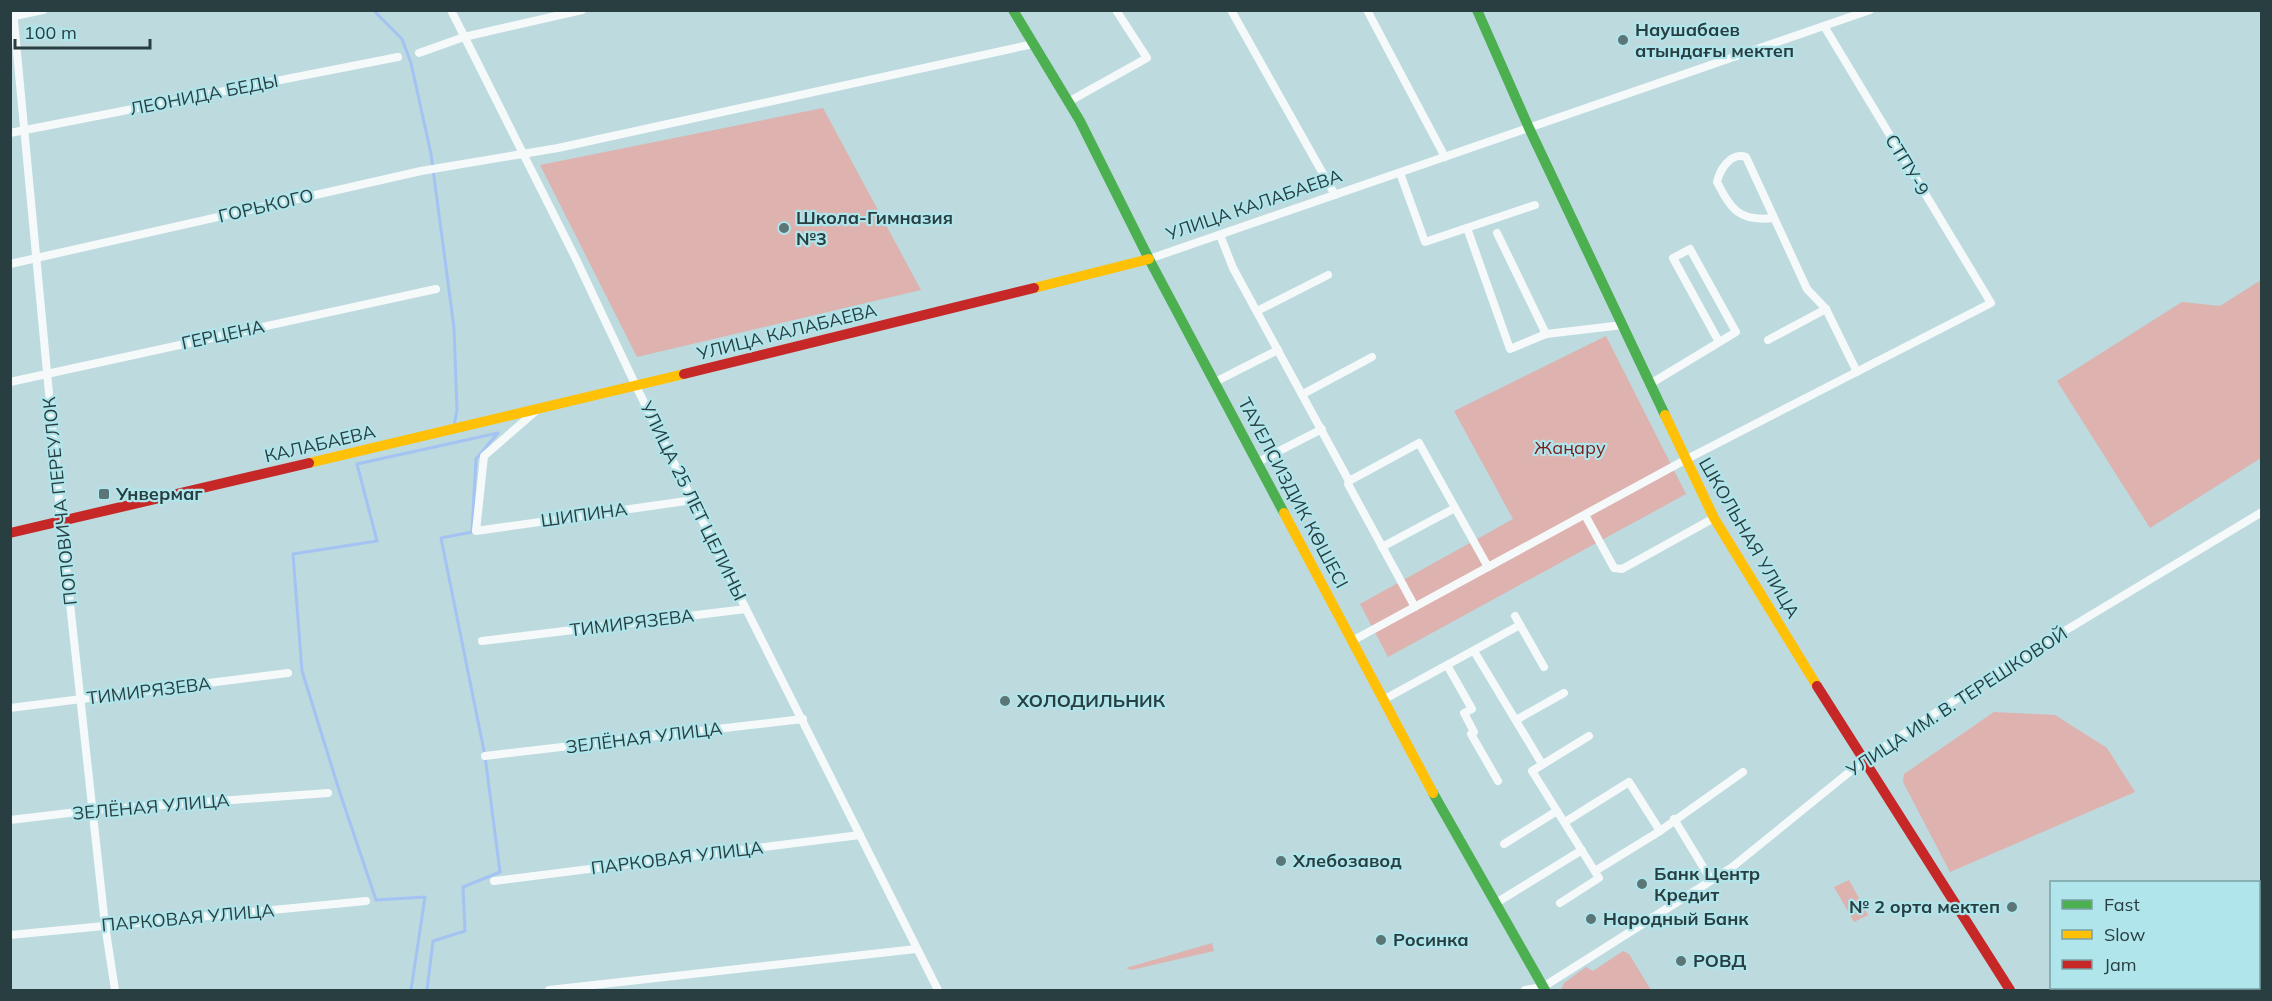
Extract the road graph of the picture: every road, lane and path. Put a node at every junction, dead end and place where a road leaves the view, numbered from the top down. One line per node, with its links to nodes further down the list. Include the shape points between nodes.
1 (43, 10): 10 (street)
2 (451, 10): 12 (street, УЛИЦА 25 ЛЕТ ЦЕЛИНЫ)
3 (582, 10): 12 (street)
4 (1013, 10): 13 (street, ТАУЕЛСИЗДИК КӨШЕСІ)
5 (1116, 10): 16 (street, via 1147,58)
6 (1231, 10): 23 (street)
7 (1367, 10): 21 (street)
8 (1477, 10): 17 (street, ШКОЛЬНАЯ УЛИЦА)
9 (1870, 10): 11 (street, УЛИЦА КАЛАБАЕВА)
10 (12, 15): 18 (street, ПОПОВИЧА ПЕРЕУЛОК)
11 (1824, 26): 17 (street, УЛИЦА КАЛАБАЕВА); 42 (street, СТПУ-9, via 1991,303)
12 (464, 37): 14 (street); 20 (street, УЛИЦА 25 ЛЕТ ЦЕЛИНЫ)
13 (1033, 44): 16 (street, ТАУЕЛСИЗДИК КӨШЕСІ); 20 (street, ГОРЬКОГО, via 558,148)
14 (419, 53)
15 (398, 57): 18 (street, ЛЕОНИДА БЕДЫ)
16 (1068, 102): 30 (street, ТАУЕЛСИЗДИК КӨШЕСІ)
17 (1529, 128): 21 (street, УЛИЦА КАЛАБАЕВА); 36 (street, ШКОЛЬНАЯ УЛИЦА)
18 (24, 130): 19 (street, ЛЕОНИДА БЕДЫ); 29 (street, ПОПОВИЧА ПЕРЕУЛОК)
19 (10, 133)
20 (522, 152): 29 (street, ГОРЬКОГО); 47 (street, УЛИЦА 25 ЛЕТ ЦЕЛИНЫ)
21 (1445, 157): 22 (street, УЛИЦА КАЛАБАЕВА)
22 (1400, 172): 23 (street, УЛИЦА КАЛАБАЕВА); 26 (street, via 1425,242)
23 (1335, 195): 28 (street, УЛИЦА КАЛАБАЕВА)
24 (1535, 205): 26 (street)
25 (1773, 218): 25 (street, via 1746,157 1722,166 1717,182 1730,207 1744,216); 34 (street, via 1808,289)
26 (1467, 228): 37 (street, via 1510,349)
27 (1497, 233): 37 (street)
28 (1220, 235): 30 (street, УЛИЦА КАЛАБАЕВА); 35 (street)
29 (36, 258): 31 (street, ГОРЬКОГО); 43 (street, ПОПОВИЧА ПЕРЕУЛОК)
30 (1149, 259): 45 (street, ТАУЕЛСИЗДИК КӨШЕСІ); 47 (street, УЛИЦА КАЛАБАЕВА)
31 (10, 264)
32 (1329, 275): 35 (street)
33 (436, 289): 43 (street, ГЕРЦЕНА)
34 (1826, 309): 38 (street); 42 (street)
35 (1257, 311): 40 (street)
36 (1623, 325): 37 (street); 46 (street, ШКОЛЬНАЯ УЛИЦА)
37 (1546, 334)
38 (1768, 340)
39 (1719, 342): 39 (street, via 1736,332 1690,249 1673,258); 46 (street)
40 (1278, 350): 45 (street); 48 (street)
41 (1372, 357): 48 (street)
42 (1857, 372): 51 (street)
43 (47, 373): 44 (street, ГЕРЦЕНА); 59 (street, ПОПОВИЧА ПЕРЕУЛОК)
44 (10, 382)
45 (1215, 382): 52 (street, ТАУЕЛСИЗДИК КӨШЕСІ)
46 (1650, 384): 51 (street, ШКОЛЬНАЯ УЛИЦА)
47 (636, 386): 49 (street, КАЛАБАЕВА); 54 (street, УЛИЦА 25 ЛЕТ ЦЕЛИНЫ)
48 (1303, 394): 50 (street)
49 (537, 410): 54 (street, ШИПИНА, via 484,456 476,531); 59 (street, КАЛАБАЕВА)
50 (1322, 429): 52 (street); 53 (street)
51 (1685, 460): 57 (street); 58 (street, ШКОЛЬНАЯ УЛИЦА)
52 (1258, 462): 68 (street, ТАУЕЛСИЗДИК КӨШЕСІ)
53 (1349, 481): 55 (street, via 1419,443); 61 (street)
54 (693, 500): 64 (street, УЛИЦА 25 ЛЕТ ЦЕЛИНЫ)
55 (1455, 508): 61 (street); 62 (street)
56 (2262, 512): 81 (street, УЛИЦА ИМ. В. ТЕРЕШКОВОЙ, via 2000,670)
57 (1585, 515): 58 (street, via 1614,568 1622,569); 62 (street)
58 (1714, 518): 81 (street, ШКОЛЬНАЯ УЛИЦА)
59 (61, 521): 60 (street, КАЛАБАЕВА); 74 (street, ПОПОВИЧА ПЕРЕУЛОК)
60 (10, 532)
61 (1382, 547): 63 (street)
62 (1488, 567): 63 (street)
63 (1415, 607): 68 (street)
64 (746, 609): 67 (street, ТИМИРЯЗЕВА); 77 (street, УЛИЦА 25 ЛЕТ ЦЕЛИНЫ)
65 (1515, 616): 66 (street)
66 (1520, 625): 69 (street); 71 (street)
67 (482, 641)
68 (1352, 641): 75 (street, ТАУЕЛСИЗДИК КӨШЕСІ)
69 (1474, 651): 70 (street); 78 (street)
70 (1447, 665): 75 (street); 84 (street, via 1472,709 1464,713 1474,732 1471,734)
71 (1544, 667)
72 (288, 673): 74 (street, ТИМИРЯЗЕВА)
73 (1564, 693): 78 (street)
74 (80, 700): 76 (street, ТИМИРЯЗЕВА); 86 (street, ПОПОВИЧА ПЕРЕУЛОК)
75 (1383, 700): 99 (street, ТАУЕЛСИЗДИК КӨШЕСІ)
76 (10, 708)
77 (803, 719): 80 (street, ЗЕЛЁНАЯ УЛИЦА); 92 (street, УЛИЦА 25 ЛЕТ ЦЕЛИНЫ)
78 (1516, 720): 82 (street)
79 (1589, 736): 82 (street)
80 (485, 756)
81 (1863, 761): 96 (street, УЛИЦА ИМ. В. ТЕРЕШКОВОЙ); 109 (street, ШКОЛЬНАЯ УЛИЦА)
82 (1542, 764): 87 (street, via 1532,771)
83 (1743, 772): 88 (street)
84 (1498, 781)
85 (328, 792): 86 (street, ЗЕЛЁНАЯ УЛИЦА)
86 (94, 810): 89 (street, ЗЕЛЁНАЯ УЛИЦА); 101 (street, ПОПОВИЧА ПЕРЕУЛОК)
87 (1557, 811): 90 (street); 93 (street)
88 (1674, 819): 91 (street); 96 (street)
89 (10, 820)
90 (1565, 822): 91 (street, via 1629,782); 94 (street)
91 (1660, 831): 95 (street)
92 (860, 835): 97 (street, ПАРКОВАЯ УЛИЦА); 103 (street, УЛИЦА 25 ЛЕТ ЦЕЛИНЫ)
93 (1504, 844)
94 (1582, 850): 95 (street); 99 (street)
95 (1595, 871): 100 (street, via 1599,878)
96 (1711, 880): 104 (street, УЛИЦА ИМ. В. ТЕРЕШКОВОЙ)
97 (494, 881)
98 (366, 902): 101 (street, ПАРКОВАЯ УЛИЦА)
99 (1496, 903): 104 (street, ТАУЕЛСИЗДИК КӨШЕСІ)
100 (1560, 903)
101 (105, 925): 102 (street, ПАРКОВАЯ УЛИЦА); 105 (street, ПОПОВИЧА ПЕРЕУЛОК)
102 (10, 935)
103 (916, 949): 106 (street); 107 (street, УЛИЦА 25 ЛЕТ ЦЕЛИНЫ)
104 (1544, 989): 108 (street)
105 (115, 990)
106 (549, 990)
107 (938, 990)
108 (1525, 990)
109 (2010, 990)

